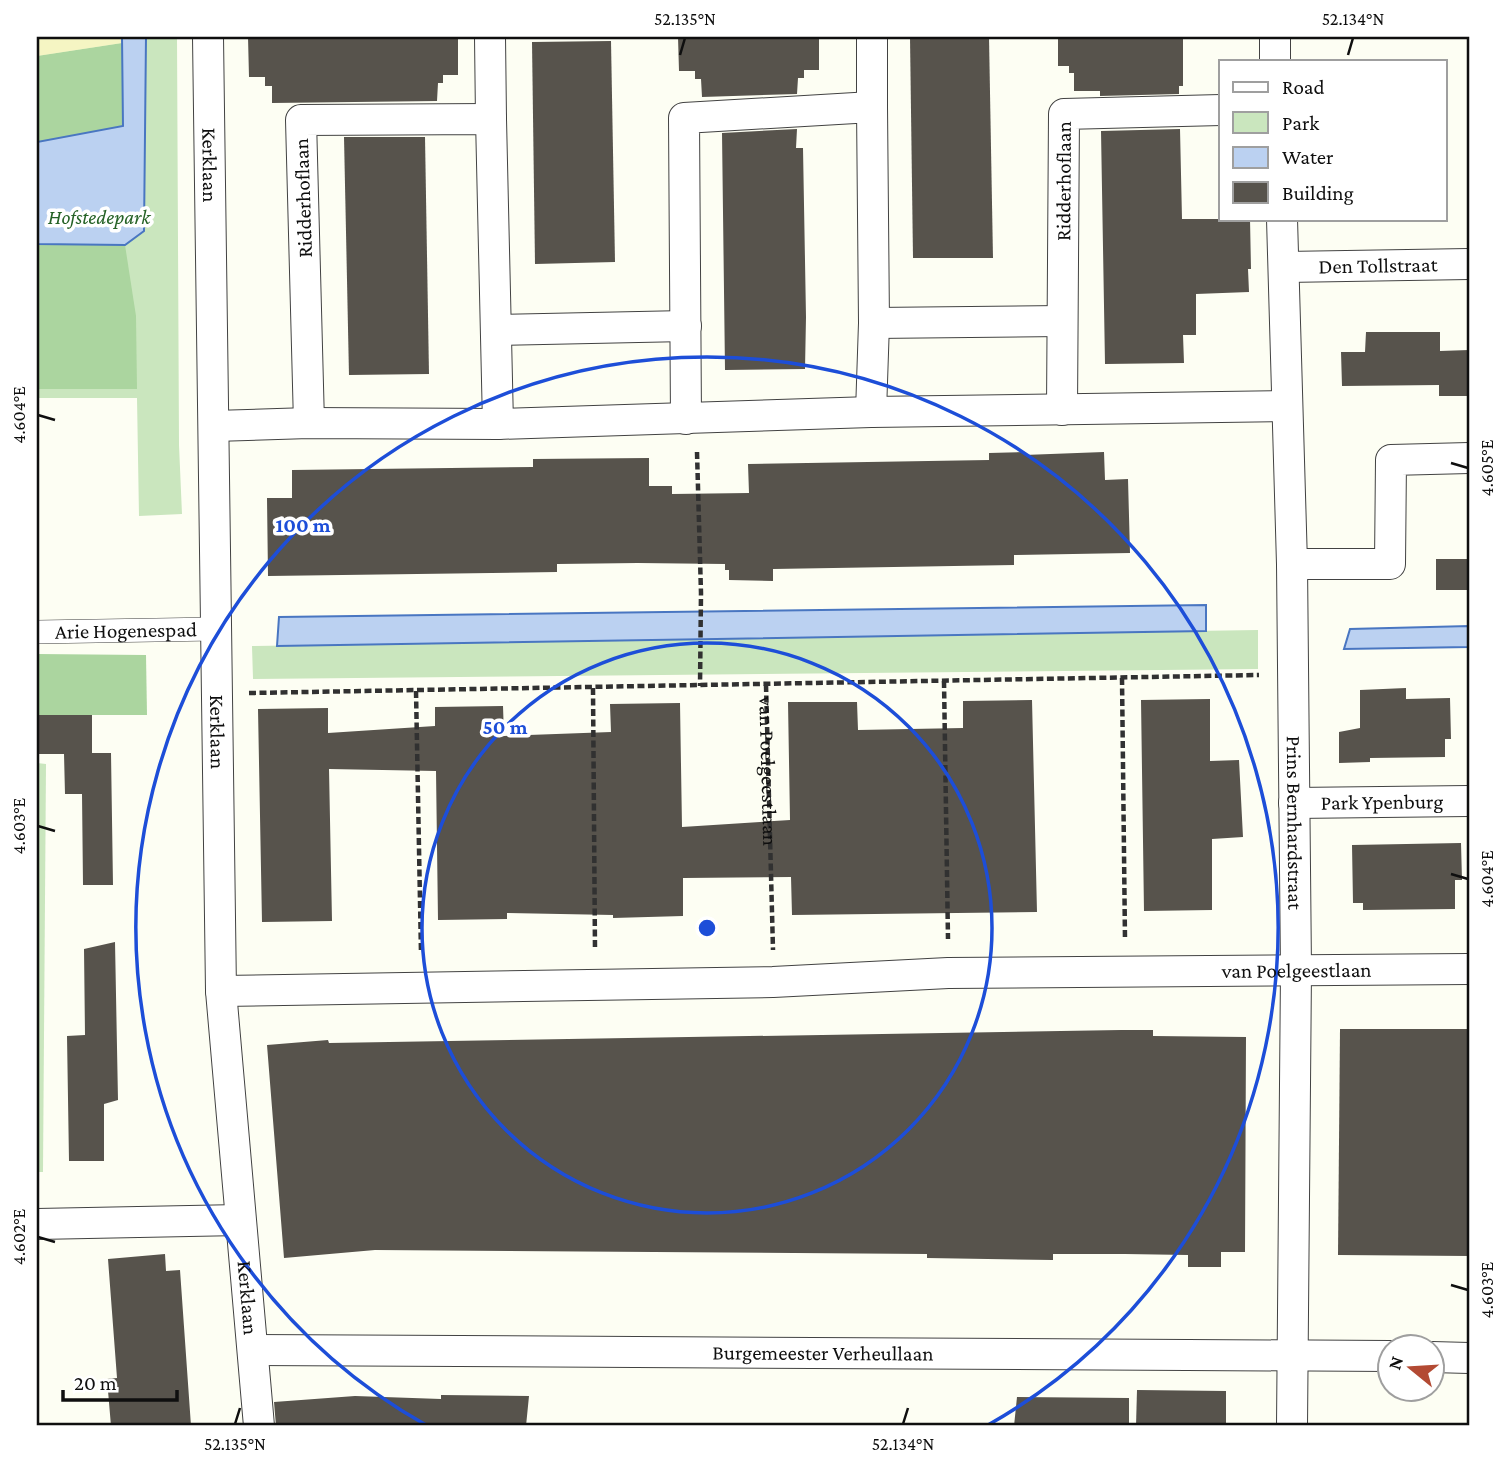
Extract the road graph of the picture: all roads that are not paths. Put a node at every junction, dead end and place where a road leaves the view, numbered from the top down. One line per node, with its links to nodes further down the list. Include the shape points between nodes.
1 (208, 37): 22 (street, Kerklaan)
2 (490, 37): 8 (street)
3 (872, 37): 6 (street)
4 (1275, 37): 5 (street)
5 (1275, 60)
6 (872, 107): 13 (street); 14 (street, via 684,118)
7 (1219, 110): 12 (street, Ridderhoflaan, via 1064,114)
8 (491, 119): 15 (street); 20 (street, Ridderhoflaan, via 301,120)
9 (1282, 220): 11 (street, Prins Bernhardstraat)
10 (1469, 264): 11 (street, Den Tollstraat)
11 (1285, 267): 16 (street, Prins Bernhardstraat)
12 (1062, 321): 13 (street); 17 (street, Ridderhoflaan)
13 (874, 323): 18 (street)
14 (686, 326): 15 (street); 19 (street)
15 (496, 330): 21 (street)
16 (1287, 406): 17 (street); 24 (street, Prins Bernhardstraat)
17 (1062, 410): 18 (street)
18 (871, 412): 19 (street)
19 (691, 419): 21 (street)
20 (309, 423): 21 (street); 22 (street)
21 (498, 424)
22 (214, 426): 25 (street, Kerklaan)
23 (1469, 458): 24 (street, via 1391,460 1390,564)
24 (1292, 564): 28 (street, Prins Bernhardstraat)
25 (215, 629): 26 (street, Arie Hogenespad); 31 (street, Kerklaan)
26 (37, 632)
27 (1469, 801): 28 (street, Park Ypenburg)
28 (1294, 803): 30 (street, Prins Bernhardstraat)
29 (1469, 969): 30 (street, van Poelgeestlaan)
30 (1296, 971): 31 (street, van Poelgeestlaan, via 948,973 773,982); 35 (street, Prins Bernhardstraat)
31 (221, 991): 32 (street, Kerklaan)
32 (240, 1220): 33 (street); 34 (street, Kerklaan)
33 (37, 1224)
34 (254, 1350): 35 (street, Burgemeester Verheullaan); 39 (street, Kerklaan)
35 (1293, 1354): 36 (street, Burgemeester Verheullaan); 40 (street, Prins Bernhardstraat)
36 (1376, 1356)
37 (1446, 1357): 38 (street)
38 (1469, 1357)
39 (259, 1426)
40 (1292, 1426)

